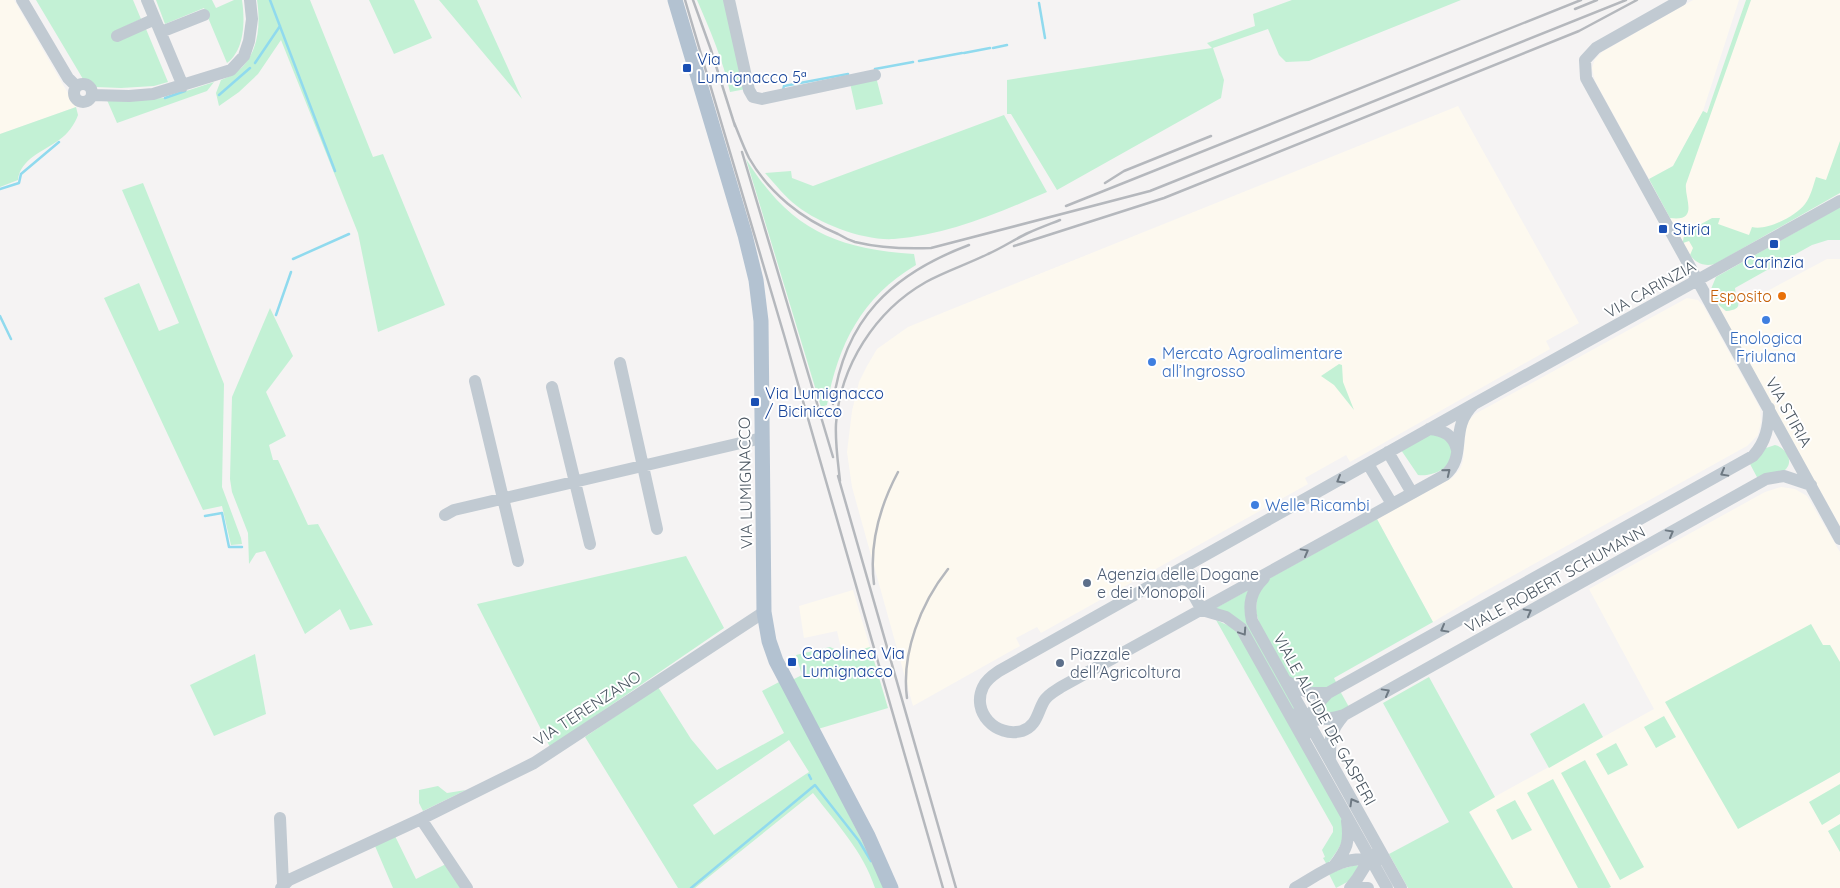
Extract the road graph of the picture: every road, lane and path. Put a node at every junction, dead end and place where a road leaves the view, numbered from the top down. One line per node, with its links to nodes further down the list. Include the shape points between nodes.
1 (22, 0): 12 (street, via 68,78 76,86 88,85 92,95 141,96)
2 (147, 0): 8 (street)
3 (250, 0): 12 (street, via 250,41 240,62 231,70)
4 (675, 0): 21 (main road, VIA LUMIGNACCO, via 756,280 761,321)
5 (729, 0): 11 (street, via 748,90 753,97 762,99)
6 (1681, 0): 14 (street, VIA STIRIA, via 1600,45 1589,54 1585,63 1586,78 1591,88)
7 (204, 14): 9 (street)
8 (156, 19): 9 (street); 10 (street)
9 (161, 32): 12 (street)
10 (117, 36)
11 (875, 75)
12 (183, 86)
13 (1840, 201): 14 (street, VIA CARINZIA)
14 (1698, 281): 18 (street, VIA CARINZIA); 19 (street, VIA STIRIA)
15 (620, 363): 27 (street)
16 (475, 381): 32 (street)
17 (552, 387): 29 (street)
18 (1474, 404): 20 (street); 25 (street, via 1460,424)
19 (1769, 408): 22 (street, VIALE ROBERT SCHUMANN); 23 (street, VIA STIRIA)
20 (1429, 429): 24 (street); 25 (street, via 1452,437)
21 (762, 438): 27 (street); 43 (main road, VIA LUMIGNACCO)
22 (1762, 444): 23 (street, via 1778,441); 46 (street, VIALE ROBERT SCHUMANN, one-way to 46, via 1753,456)
23 (1791, 448): 28 (street, via 1791,466); 30 (street, VIA STIRIA)
24 (1388, 452): 26 (street); 31 (street)
25 (1458, 455): 31 (street, one-way to 25, via 1452,469)
26 (1368, 464): 33 (street); 39 (street, one-way to 39)
27 (643, 465): 29 (street); 35 (street)
28 (1784, 476): 30 (street); 48 (street, VIALE ROBERT SCHUMANN, one-way to 28, via 1760,483)
29 (575, 482): 32 (street); 37 (street)
30 (1811, 485): 36 (street, VIA STIRIA)
31 (1412, 493): 33 (street)
32 (503, 499): 34 (street); 38 (street)
33 (1392, 504): 40 (street, one-way to 33)
34 (445, 515)
35 (657, 529)
36 (1840, 539)
37 (590, 544)
38 (518, 561)
39 (1196, 561): 41 (street); 44 (street)
40 (1275, 569): 42 (street); 45 (street, VIALE ALCIDE DE GASPERI, via 1252,593 1250,611)
41 (1191, 583): 42 (street); 44 (street, via 1178,579 1053,648)
42 (1202, 610): 44 (street, via 1051,693 1030,727 1013,732 996,728 989,723 981,708 984,686 999,671); 47 (street, VIALE ALCIDE DE GASPERI, one-way to 47, via 1226,617 1241,628)
43 (764, 612): 54 (street, VIA TERENZANO, via 534,763); 61 (main road, VIA LUMIGNACCO, via 776,661 868,836)
44 (1037, 650)
45 (1284, 679): 46 (street, via 1309,693); 49 (street, VIALE ALCIDE DE GASPERI)
46 (1328, 693): 49 (street, VIALE ROBERT SCHUMANN)
47 (1289, 712): 49 (street, VIALE ROBERT SCHUMANN); 50 (street, VIALE ALCIDE DE GASPERI)
48 (1344, 716): 49 (street, VIALE ROBERT SCHUMANN); 51 (street, via 1332,733)
49 (1307, 720): 50 (street, VIALE ROBERT SCHUMANN); 51 (street, VIALE ALCIDE DE GASPERI)
50 (1304, 740): 52 (street, VIALE ALCIDE DE GASPERI)
51 (1330, 761): 55 (street, VIALE ALCIDE DE GASPERI, one-way to 51)
52 (1346, 816): 56 (street, VIALE ALCIDE DE GASPERI); 57 (street, via 1348,844)
53 (280, 818): 59 (street, VIA TERENZANO)
54 (421, 819): 59 (street, VIA TERENZANO); 60 (street)
55 (1375, 842): 56 (street); 58 (street, VIALE ALCIDE DE GASPERI)
56 (1370, 860): 57 (street, via 1346,861); 58 (street); 63 (street); 65 (street, VIALE ALCIDE DE GASPERI)
57 (1334, 866): 62 (street)
58 (1390, 869): 66 (street, VIALE ALCIDE DE GASPERI)
59 (282, 886)
60 (467, 888)
61 (891, 888)
62 (1295, 888)
63 (1351, 888): 64 (street)
64 (1368, 888)
65 (1387, 888)
66 (1401, 888)

